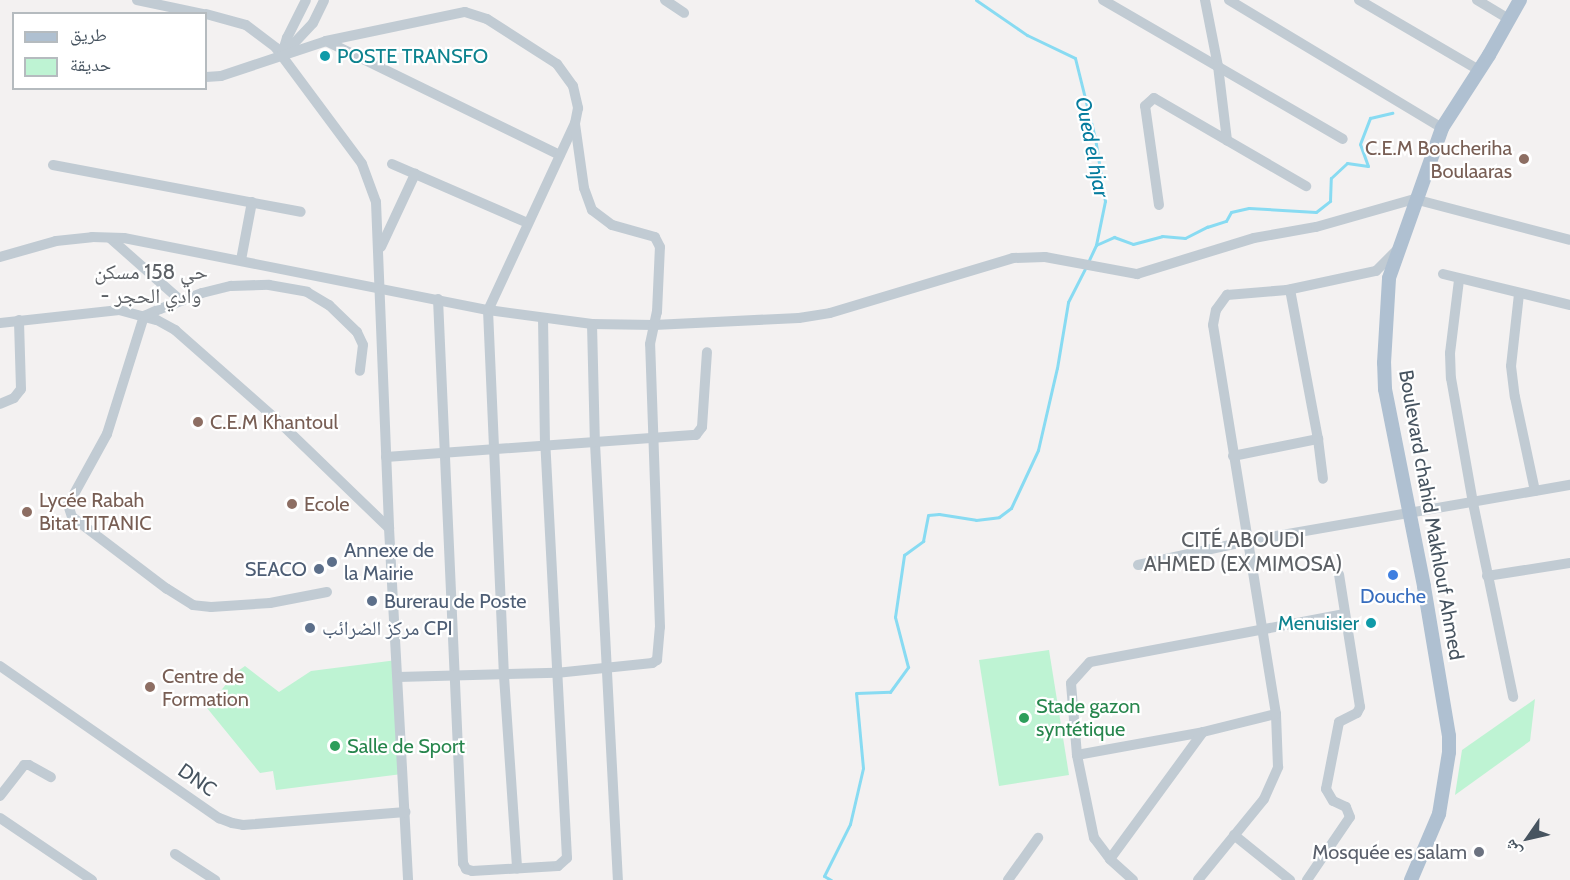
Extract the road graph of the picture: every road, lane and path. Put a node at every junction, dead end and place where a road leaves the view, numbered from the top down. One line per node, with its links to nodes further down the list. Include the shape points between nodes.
1 (137, 0): 11 (street)
2 (306, 0): 16 (street)
3 (324, 0): 16 (street, via 314,23)
4 (664, 0): 12 (street)
5 (1103, 0): 17 (street)
6 (1205, 0): 17 (street)
7 (1229, 0): 21 (street)
8 (1359, 0): 18 (street)
9 (1477, 0): 14 (street)
10 (1520, 0): 14 (main road, Boulevard chahid Makhlouf Ahmed)
11 (194, 12)
12 (684, 13)
13 (207, 15): 16 (street, via 246,25 271,42)
14 (1509, 19): 18 (main road, Boulevard chahid Makhlouf Ahmed)
15 (326, 41): 16 (street); 20 (street, via 450,13 476,13 567,74 577,98); 24 (street)
16 (282, 56): 19 (street); 37 (street, via 362,164 376,202)
17 (1218, 66): 22 (street); 23 (street)
18 (1479, 70): 21 (main road, Boulevard chahid Makhlouf Ahmed)
19 (207, 77)
20 (575, 123): 24 (street); 54 (street, via 584,188 592,210 605,222 651,235 659,243)
21 (1442, 128): 29 (main road, Boulevard chahid Makhlouf Ahmed)
22 (1343, 139)
23 (1227, 140): 28 (street); 31 (street, via 1154,98 1147,102)
24 (560, 155): 33 (street)
25 (392, 164): 27 (street)
26 (53, 165): 30 (street)
27 (415, 174): 33 (street); 37 (street)
28 (1306, 186)
29 (1418, 199): 35 (street); 36 (main road, Boulevard chahid Makhlouf Ahmed); 54 (street, via 1316,227 1254,238 1137,274 1031,256 815,316)
30 (252, 202): 32 (street); 39 (street)
31 (1159, 204)
32 (301, 212)
33 (528, 223): 48 (street)
34 (110, 238): 38 (street, via 56,241); 39 (street); 46 (street)
35 (1570, 240)
36 (1398, 249): 43 (street, via 1376,271); 70 (main road, Boulevard chahid Makhlouf Ahmed, via 1389,278 1385,389)
37 (380, 250): 42 (street)
38 (0, 257)
39 (241, 260): 42 (street)
40 (1443, 274): 41 (street)
41 (1459, 280): 44 (street); 69 (street, via 1450,353 1451,378)
42 (380, 287): 45 (street); 65 (street)
43 (1290, 290): 59 (street); 64 (street, via 1227,295 1216,310 1213,325)
44 (1519, 294): 47 (street); 68 (street, via 1511,366)
45 (438, 299): 48 (street); 63 (street)
46 (180, 300): 49 (street); 56 (street, via 231,286 255,284 307,292 329,305 357,332 363,345)
47 (1570, 305)
48 (488, 310): 50 (street); 62 (street)
49 (144, 316): 51 (street, via 100,310); 71 (street, via 195,344); 77 (street, via 107,434 69,499 69,513 193,605 270,603)
50 (543, 318): 53 (street); 61 (street)
51 (19, 321): 52 (street); 57 (street, via 21,389 14,398)
52 (0, 324)
53 (592, 324): 54 (street); 60 (street)
54 (654, 325): 58 (street, via 650,344)
55 (706, 352): 58 (street, via 700,432)
56 (360, 371)
57 (0, 404)
58 (651, 440): 60 (street); 81 (street, via 658,656 652,663)
59 (1318, 440): 64 (street); 66 (street)
60 (595, 443): 61 (street); 81 (street)
61 (545, 445): 62 (street); 82 (street)
62 (494, 450): 63 (street); 83 (street)
63 (446, 453): 65 (street); 85 (street)
64 (1233, 456): 72 (street)
65 (386, 457): 71 (street)
66 (1323, 479)
67 (1570, 485): 68 (street)
68 (1535, 491): 69 (street)
69 (1473, 503): 70 (street); 76 (street)
70 (1410, 512): 72 (street); 108 (main road, Boulevard chahid Makhlouf Ahmed, via 1449,752 1439,814)
71 (389, 528): 84 (street)
72 (1248, 541): 74 (street); 79 (street)
73 (1570, 563): 76 (street)
74 (1138, 565)
75 (1339, 575): 78 (street)
76 (1487, 576): 86 (street)
77 (327, 592)
78 (1345, 614): 79 (street); 107 (street, via 1360,707 1355,715 1339,722 1326,789 1333,801 1346,807 1350,817)
79 (1262, 629): 87 (street); 89 (street, via 1090,662 1071,683)
80 (0, 666): 92 (street, DNC, via 219,818 232,823)
81 (608, 668): 82 (street); 102 (street)
82 (556, 673): 83 (street); 98 (street, via 567,858 558,866)
83 (504, 676): 85 (street); 98 (street)
84 (398, 677): 85 (street); 92 (street)
85 (453, 677): 98 (street, via 464,866 472,871)
86 (1513, 698)
87 (1276, 714): 88 (street); 94 (street, via 1278,767 1264,799)
88 (1203, 732): 89 (street); 97 (street)
89 (1077, 755): 97 (street, via 1094,838)
90 (51, 777): 91 (street, via 24,765)
91 (0, 796)
92 (405, 812): 101 (street)
93 (0, 818): 99 (street)
94 (1234, 835): 105 (street); 106 (street)
95 (1038, 838): 103 (street)
96 (175, 854): 100 (street)
97 (1110, 859): 104 (street)
98 (517, 869)
99 (92, 880)
100 (215, 880)
101 (408, 880)
102 (618, 880)
103 (1008, 880)
104 (1133, 880)
105 (1198, 880)
106 (1290, 880)
107 (1307, 880)
108 (1411, 880)

